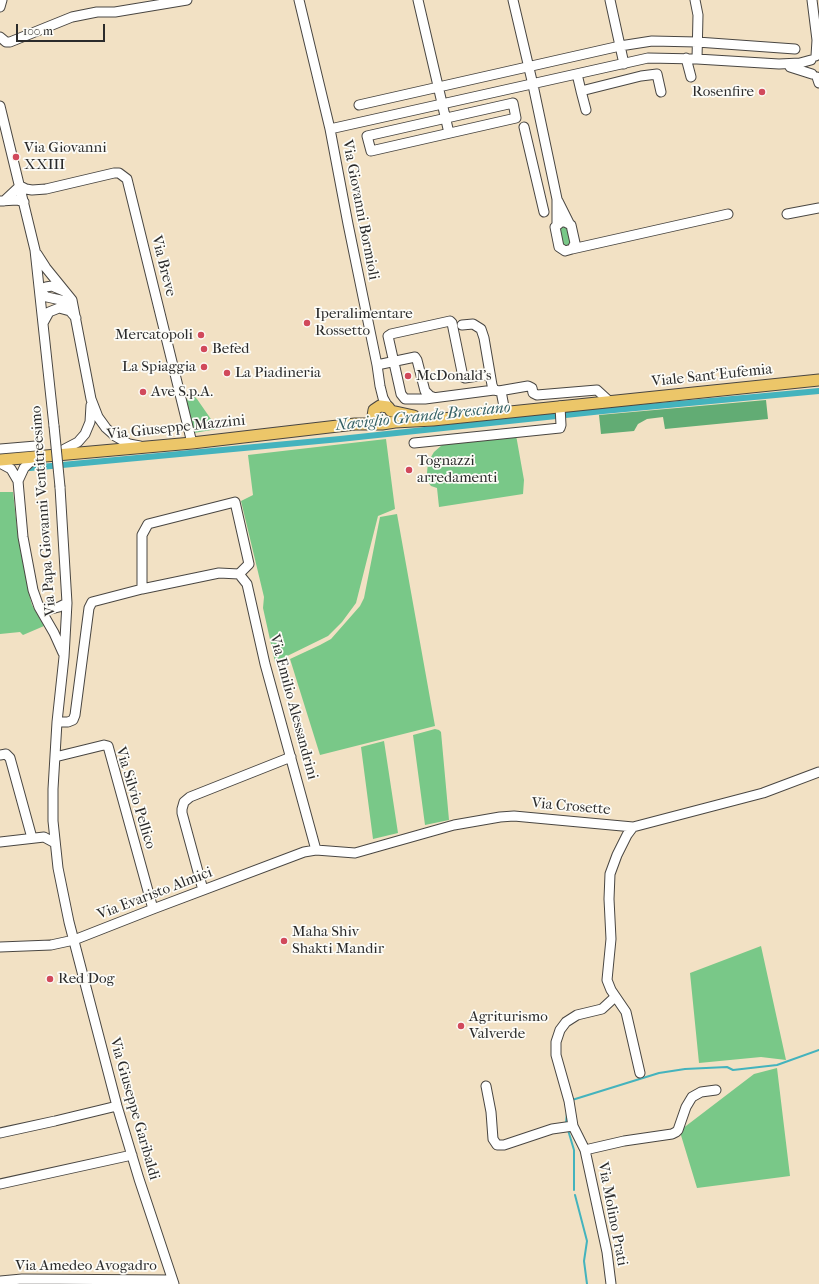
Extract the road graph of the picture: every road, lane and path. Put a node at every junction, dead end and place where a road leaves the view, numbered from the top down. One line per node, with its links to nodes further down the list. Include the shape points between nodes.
1 (2, 0): 9 (street)
2 (187, 0): 11 (street, via 72,17 10,42 6,42)
3 (299, 0): 37 (street)
4 (418, 0): 28 (street)
5 (513, 0): 23 (street)
6 (610, 0): 14 (street)
7 (694, 0): 12 (street, via 698,16)
8 (812, 0): 10 (street)
9 (0, 7)
10 (817, 21): 13 (street)
11 (0, 36)
12 (697, 42): 14 (street, via 652,40); 15 (street); 19 (street)
13 (818, 42): 17 (street)
14 (620, 46): 21 (street); 23 (street)
15 (756, 46): 16 (street); 20 (street)
16 (795, 49)
17 (815, 57): 22 (street, Via Giovanni Bormioli, via 800,63); 26 (street, via 809,67)
18 (686, 58): 19 (street, Via Giovanni Bormioli); 21 (street, Via Giovanni Bormioli, via 648,58); 25 (street)
19 (697, 59): 20 (street, Via Giovanni Bormioli)
20 (755, 63): 22 (street, Via Giovanni Bormioli)
21 (624, 64): 24 (street, Via Giovanni Bormioli)
22 (778, 64): 26 (street, Via Giovanni Bormioli)
23 (529, 67): 27 (street); 28 (street)
24 (577, 74): 27 (street, Via Giovanni Bormioli); 29 (street)
25 (691, 77)
26 (817, 78)
27 (533, 85): 31 (street, Via Giovanni Bormioli); 39 (street)
28 (438, 87): 31 (street); 32 (street)
29 (581, 91): 30 (street, via 656,74); 34 (street)
30 (661, 92)
31 (442, 103): 35 (street); 37 (street, Via Giovanni Bormioli)
32 (359, 105)
33 (0, 106): 41 (street, Via Papa Giovanni Ventitreesimo)
34 (586, 110)
35 (445, 118): 38 (street); 38 (street, Via Giovanni Bormioli, via 513,103 516,118); 38 (street, Via Giovanni Bormioli, via 367,136 371,151)
36 (524, 127): 40 (street)
37 (330, 128): 60 (street, Via Giovanni Bormioli)
38 (449, 133)
39 (549, 165): 40 (street); 43 (street)
40 (534, 169): 47 (street)
41 (20, 186): 42 (street, via 32,190); 44 (street); 45 (street, Via Papa Giovanni Ventitreesimo)
42 (46, 189): 45 (street); 77 (street, Via Breve, via 114,173 119,173 127,179)
43 (557, 199): 50 (street); 51 (street)
44 (2, 201): 45 (street)
45 (24, 202): 53 (street, Via Papa Giovanni Ventitreesimo)
46 (819, 208): 49 (street)
47 (544, 212)
48 (728, 214): 52 (street)
49 (787, 214)
50 (569, 223): 51 (street); 52 (street)
51 (557, 224): 52 (street, via 555,230 559,247 565,251)
52 (577, 246)
53 (35, 250): 54 (street, Via Papa Giovanni Ventitreesimo); 55 (street)
54 (40, 291): 55 (street, via 52,286); 56 (street, via 47,297 65,301); 57 (street, Via Papa Giovanni Ventitreesimo)
55 (66, 293): 56 (street, via 72,300)
56 (75, 315): 57 (street, via 59,308 49,312); 67 (street)
57 (43, 323): 87 (street, Via Papa Giovanni Ventitreesimo, bridge, via 60,487)
58 (462, 325): 61 (street, via 473,324 481,329)
59 (394, 362): 60 (street); 61 (street, via 389,334 448,320 452,323 463,377); 65 (street, via 416,358); 68 (street, via 402,396 405,399)
60 (377, 365): 63 (street, Via Giovanni Bormioli)
61 (490, 374): 64 (street, via 492,385)
62 (819, 380): 69 (main road, Viale Sant'Eufemia)
63 (380, 386): 70 (street, via 383,398); 72 (street)
64 (498, 390): 66 (street); 69 (street, via 528,386 537,395 597,390); 73 (street)
65 (425, 391): 66 (street); 68 (street)
66 (433, 398): 68 (street)
67 (91, 399): 80 (street, via 98,417 108,430 129,444); 82 (street, via 90,422 85,434 72,446)
68 (417, 399)
69 (609, 401): 71 (main road, Viale Sant'Eufemia)
70 (390, 409): 72 (main road, Viale Sant'Eufemia, via 380,406); 74 (main road, Viale Sant'Eufemia, via 409,416); 75 (main road, via 391,417)
71 (560, 409): 73 (main road, Viale Sant'Eufemia); 78 (street, via 561,426 558,428)
72 (375, 411): 75 (main road, via 375,420); 76 (main road, Via Giuseppe Mazzini)
73 (505, 412): 74 (main road, Viale Sant'Eufemia)
74 (462, 416): 75 (main road, Viale Sant'Eufemia)
75 (383, 423): 76 (main road, Via Giuseppe Mazzini)
76 (355, 424): 77 (main road, Via Giuseppe Mazzini)
77 (192, 443): 80 (main road, Via Giuseppe Mazzini)
78 (414, 443)
79 (36, 446): 81 (street)
80 (146, 447): 82 (main road, Via Giuseppe Mazzini)
81 (0, 449)
82 (47, 456): 83 (main road, Via Giuseppe Mazzini); 84 (street, via 35,459 24,468)
83 (0, 462): 84 (street, via 11,469)
84 (18, 480): 88 (street, via 20,515 27,557 33,590)
85 (239, 574): 86 (street, via 219,573); 86 (street, via 248,564 235,502 148,524 142,537); 93 (street, Via Emilio Alessandrini, via 247,584 265,664)
86 (142, 589): 90 (street, via 94,601 90,605 75,715 68,722)
87 (67, 603): 88 (street, via 51,609); 89 (street, Via Papa Giovanni Ventitreesimo)
88 (39, 606): 89 (street)
89 (64, 657): 90 (street, Via Papa Giovanni Ventitreesimo)
90 (57, 722): 92 (street, Via Papa Giovanni Ventitreesimo)
91 (0, 755): 98 (street, via 6,754 10,758)
92 (55, 757): 96 (street, Via Papa Giovanni Ventitreesimo); 103 (street, Via Silvio Pellico, via 104,744 109,748)
93 (291, 757): 101 (street, Via Emilio Alessandrini); 102 (street, via 190,797 182,805)
94 (819, 772): 95 (street, Via Crosette, via 763,793)
95 (633, 827): 101 (street, Via Crosette, via 514,816 500,817 454,825 355,852); 106 (street, via 616,855 610,874 611,939 607,980)
96 (54, 828): 97 (street); 100 (street, Via Papa Giovanni Ventitreesimo)
97 (44, 837): 98 (street); 100 (street)
98 (32, 838): 99 (street)
99 (0, 842)
100 (55, 842): 104 (street, Via Papa Giovanni Ventitreesimo, via 60,884)
101 (316, 850): 102 (street, Via Evaristo Almici, via 290,856)
102 (203, 890): 103 (street, Via Evaristo Almici)
103 (153, 909): 104 (street, Via Evaristo Almici)
104 (74, 940): 105 (street, Via Evaristo Almici, via 51,945); 110 (street, Via Giuseppe Garibaldi)
105 (0, 947)
106 (615, 997): 107 (street, via 626,1012); 111 (street, Via Molino Prati, via 602,1009 577,1015 566,1022 556,1042 556,1055)
107 (640, 1073)
108 (486, 1086): 111 (street, via 493,1139 497,1145 504,1146 552,1129)
109 (716, 1090): 113 (street, Via Molino Prati, via 700,1092 692,1097 678,1130 672,1134)
110 (117, 1106): 112 (street); 114 (street, Via Giuseppe Garibaldi)
111 (573, 1126): 113 (street, Via Molino Prati)
112 (0, 1132)
113 (585, 1150): 119 (street, Via Molino Prati, via 607,1252)
114 (132, 1155): 115 (street); 118 (street, Via Giuseppe Garibaldi)
115 (0, 1184)
116 (0, 1281): 117 (street, Via Amedeo Avogadro)
117 (22, 1282): 118 (street, Via Amedeo Avogadro)
118 (173, 1282)
119 (611, 1284)

